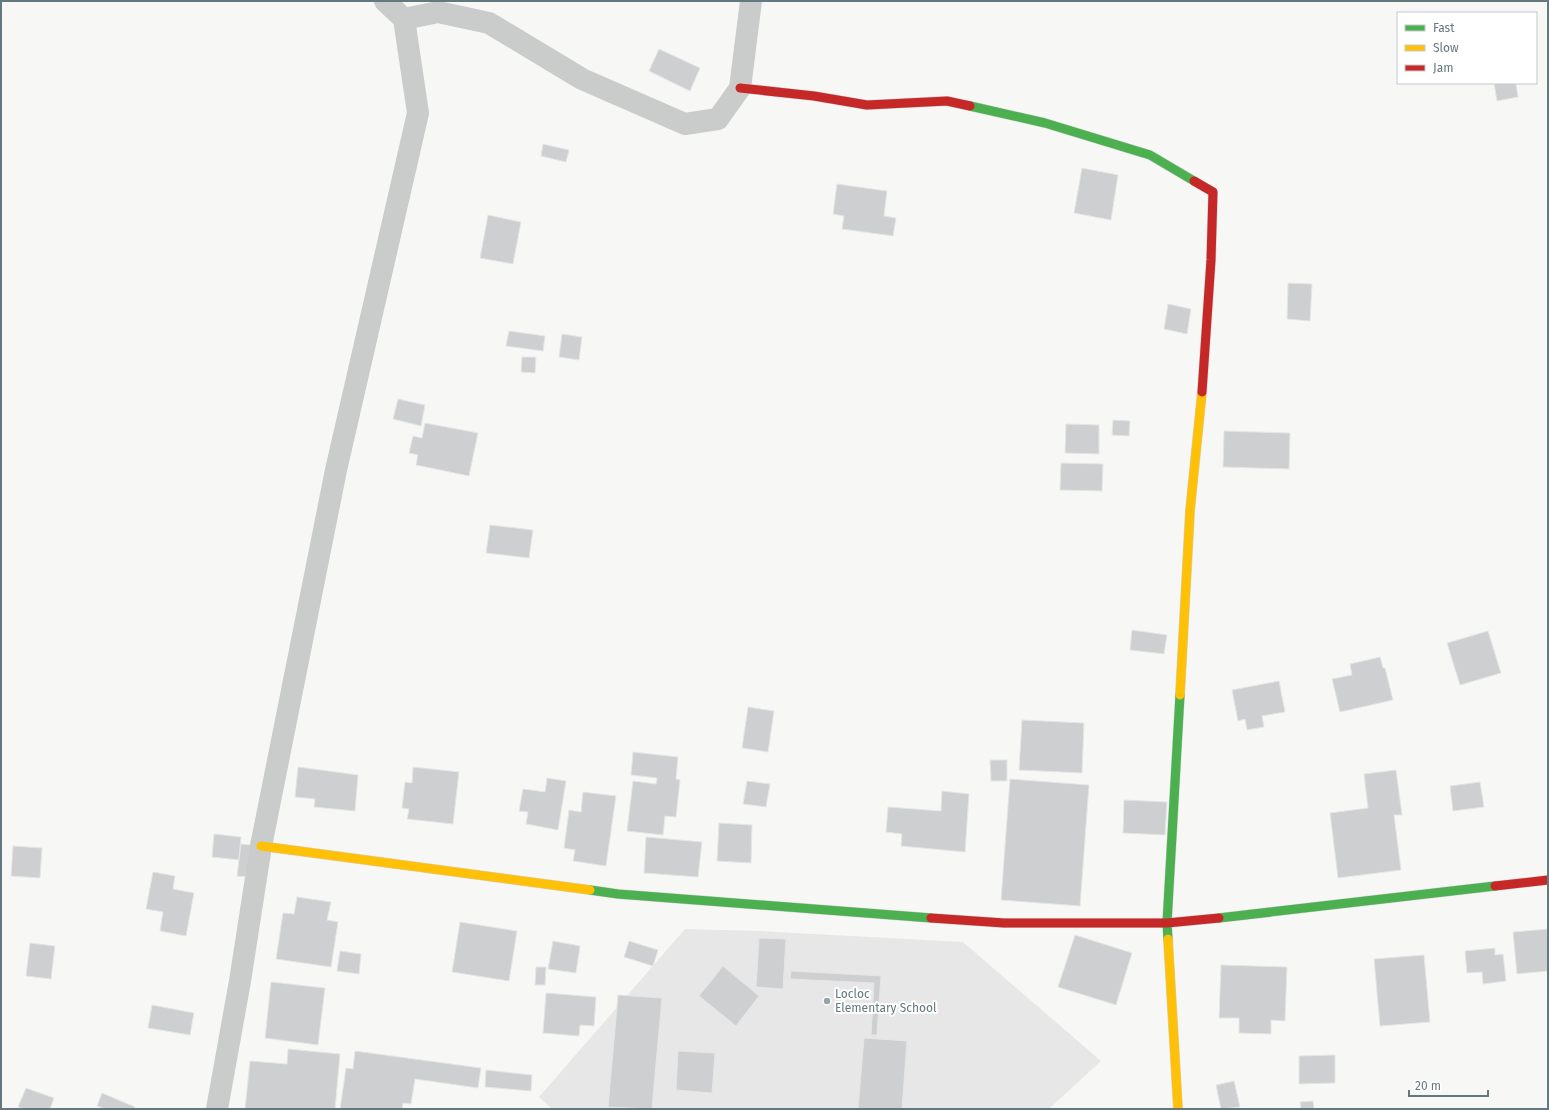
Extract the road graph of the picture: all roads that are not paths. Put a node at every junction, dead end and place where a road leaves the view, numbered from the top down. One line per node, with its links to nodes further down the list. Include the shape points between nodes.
1 (386, 1): 3 (street)
2 (750, 1): 4 (street)
3 (404, 19): 4 (street, via 438,12 489,23 582,79 685,124 718,119); 5 (street, via 418,113 336,470)
4 (740, 88): 7 (street, via 867,105 946,101 1037,121 1150,155 1213,192 1211,260 1189,518)
5 (261, 846): 7 (street, via 618,894 1004,923); 8 (street, via 240,981)
6 (1548, 880): 7 (street)
7 (1167, 922): 9 (street)
8 (216, 1109)
9 (1178, 1109)

